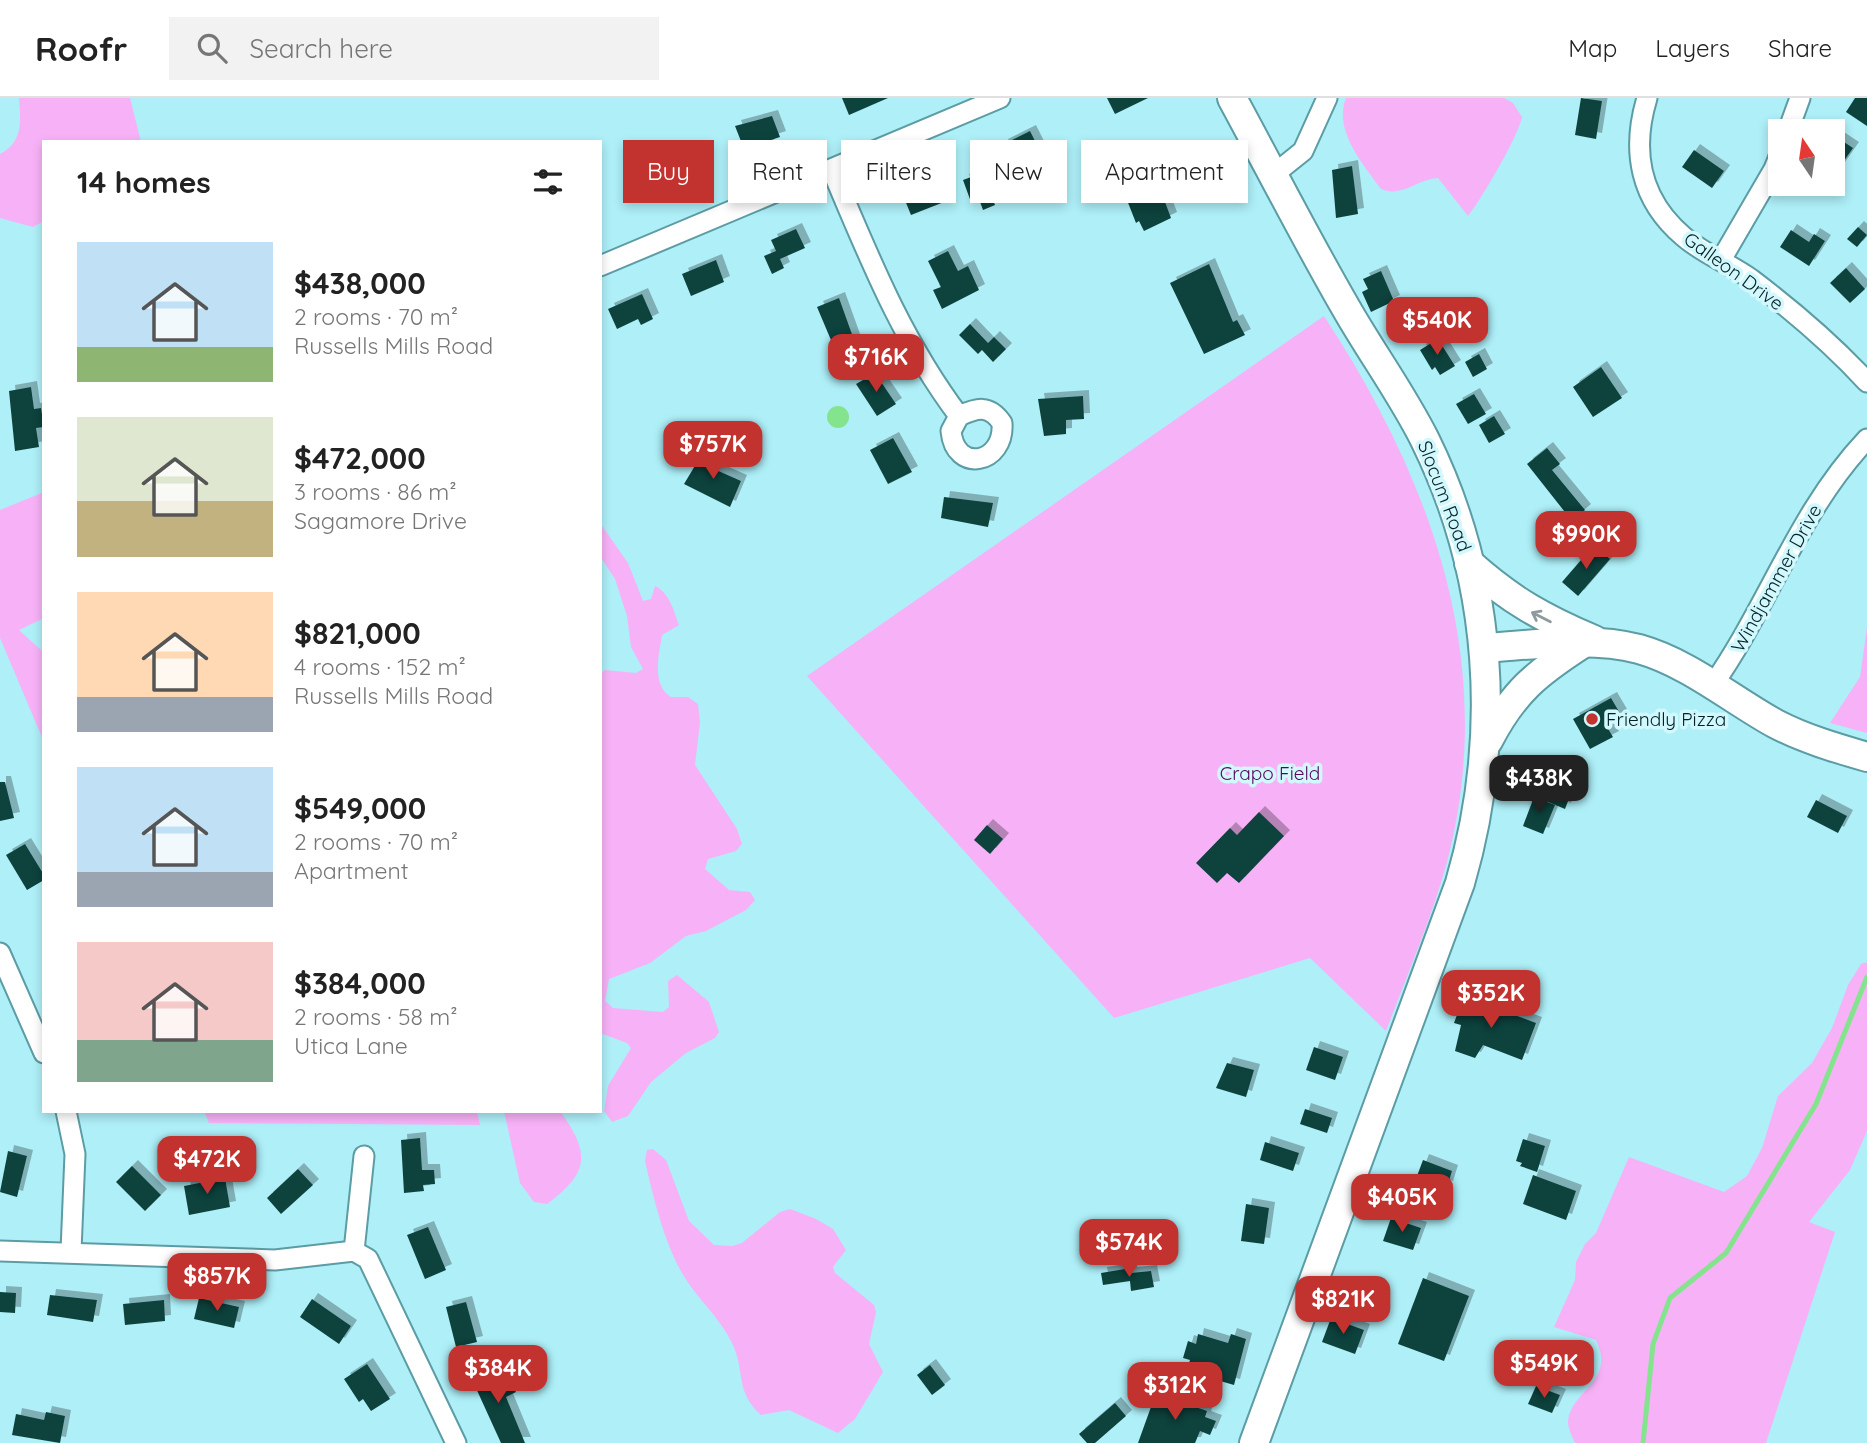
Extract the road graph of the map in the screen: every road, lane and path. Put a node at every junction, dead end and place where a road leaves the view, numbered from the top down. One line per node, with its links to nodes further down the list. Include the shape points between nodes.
1 (1000, 98): 7 (street)
2 (1232, 98): 8 (main road, Slocum Road)
3 (1327, 98): 8 (street, via 1303,152)
4 (1647, 98): 10 (street, Galleon Drive, via 1637,149 1642,180 1659,209 1684,237)
5 (1800, 98): 6 (street)
6 (1792, 119)
7 (832, 170): 11 (street); 13 (street, via 904,335)
8 (1273, 175): 15 (main road, Slocum Road, via 1424,438 1448,494)
9 (1768, 179): 10 (street)
10 (1721, 260): 12 (street, Galleon Drive, via 1750,278 1838,351)
11 (602, 265)
12 (1867, 382)
13 (958, 416)
14 (1867, 439): 18 (street, Windjammer Drive, via 1838,470 1797,532 1741,645)
15 (1469, 564): 16 (main road, one-way to 15, via 1524,607); 17 (main road, Slocum Road)
16 (1593, 644): 17 (main road); 18 (main road, via 1643,650); 19 (main road, via 1523,687)
17 (1484, 649): 19 (main road, Slocum Road)
18 (1713, 686): 20 (main road, via 1798,734)
19 (1486, 743): 29 (main road, via 1475,825 1456,896)
20 (1867, 757)
21 (0, 953): 22 (street)
22 (42, 1048)
23 (65, 1113): 26 (street, via 75,1154)
24 (364, 1156): 27 (street)
25 (0, 1251): 26 (street)
26 (71, 1251): 27 (street, via 275,1260)
27 (354, 1251): 28 (street, via 368,1259)
28 (456, 1443)
29 (1254, 1443)

